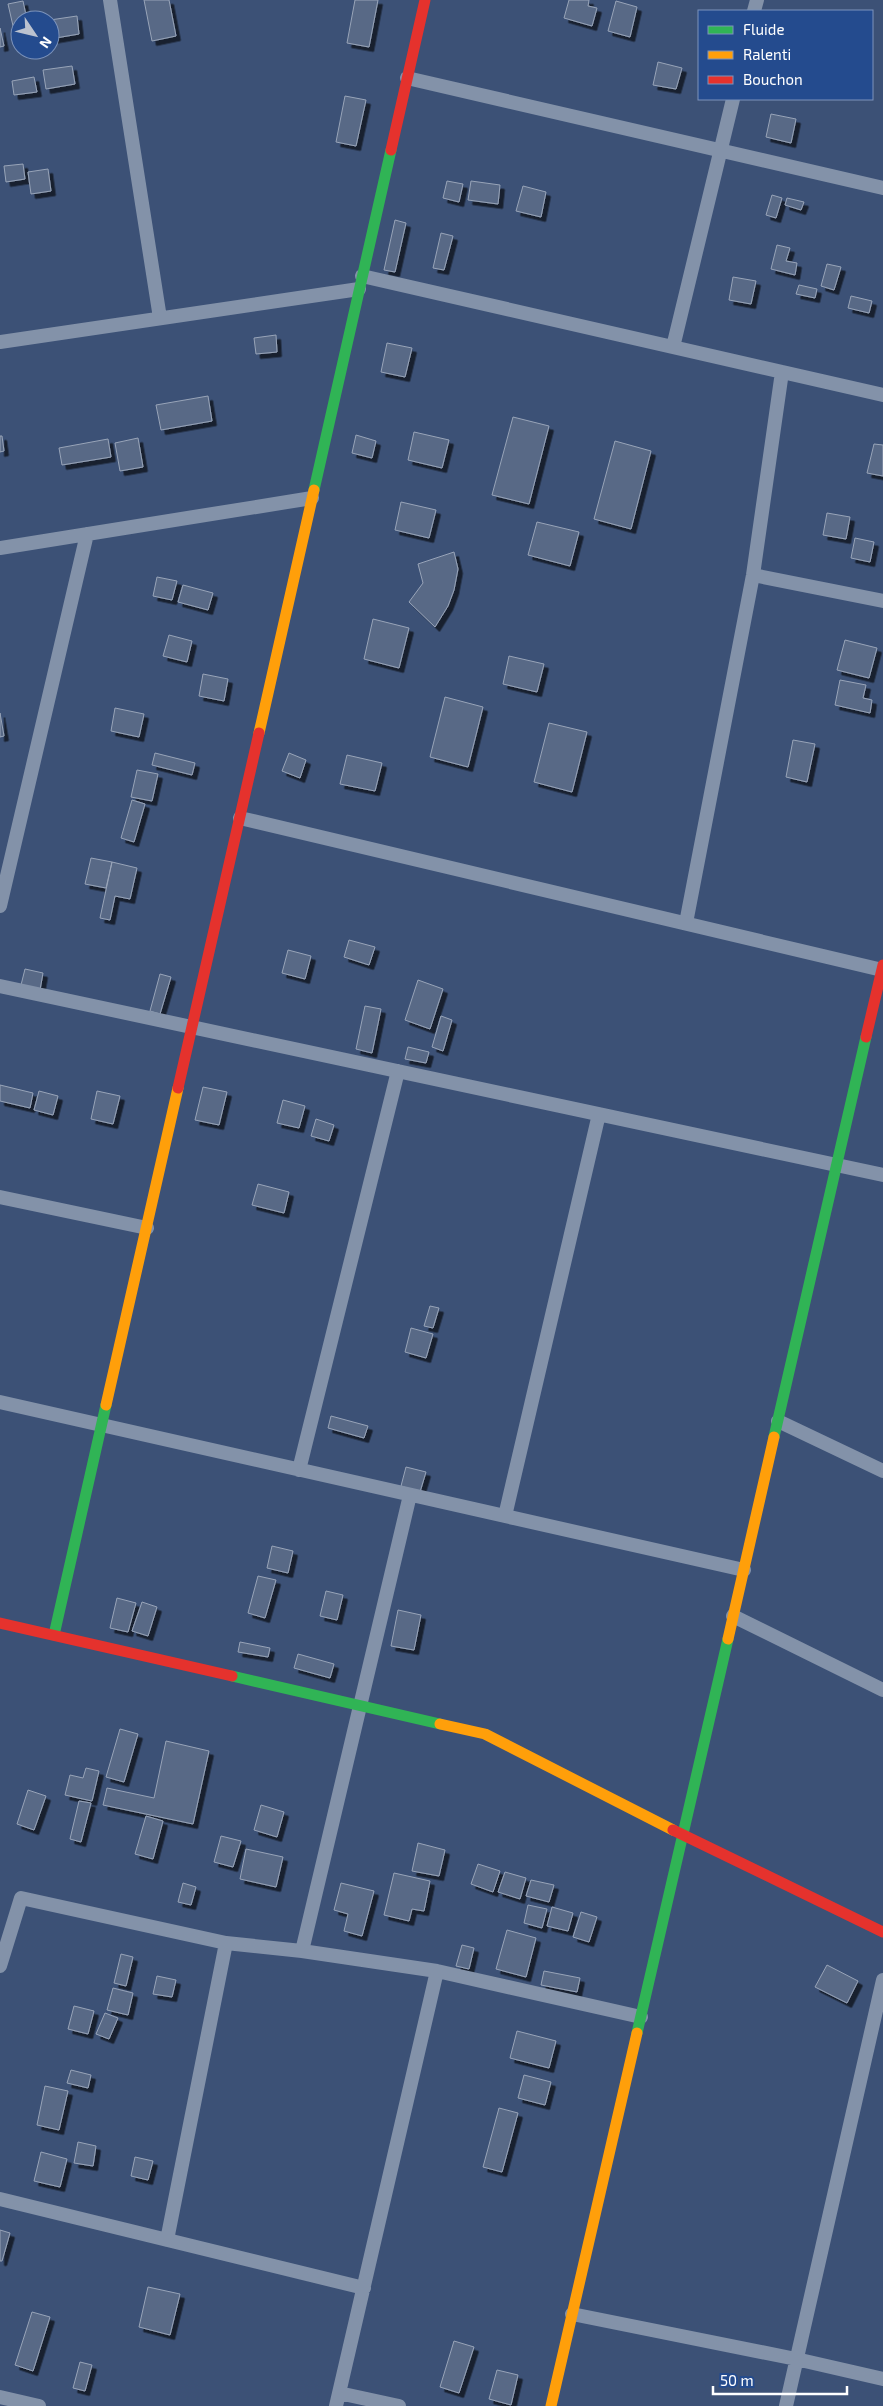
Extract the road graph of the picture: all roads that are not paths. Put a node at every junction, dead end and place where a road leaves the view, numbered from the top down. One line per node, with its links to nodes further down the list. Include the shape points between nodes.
1 (110, 0): 8 (street)
2 (425, 0): 3 (street)
3 (407, 78): 5 (street); 7 (street)
4 (733, 100): 5 (street)
5 (721, 150): 6 (street); 10 (street)
6 (883, 188)
7 (361, 283): 8 (street); 10 (street); 13 (street)
8 (160, 318): 9 (street)
9 (0, 342)
10 (673, 347): 11 (street)
11 (782, 372): 12 (street); 16 (street)
12 (883, 395)
13 (312, 498): 14 (street); 18 (street)
14 (87, 534): 15 (street); 19 (street)
15 (0, 548)
16 (753, 575): 17 (street); 20 (street)
17 (883, 601)
18 (240, 818): 20 (street); 23 (street)
19 (0, 906)
20 (686, 924): 21 (street)
21 (882, 968): 26 (street)
22 (0, 986): 23 (street)
23 (192, 1027): 24 (street); 29 (street)
24 (398, 1071): 25 (street); 33 (street)
25 (599, 1114): 26 (street); 36 (street)
26 (837, 1164): 27 (street); 31 (street)
27 (883, 1174)
28 (0, 1197): 29 (street)
29 (146, 1228): 32 (street)
30 (0, 1402): 32 (street)
31 (778, 1421): 34 (street); 37 (street)
32 (102, 1425): 33 (street); 40 (street)
33 (299, 1470): 35 (street)
34 (883, 1471)
35 (410, 1495): 36 (street); 42 (street)
36 (505, 1516): 37 (street)
37 (744, 1570): 38 (street)
38 (733, 1616): 41 (street); 43 (street)
39 (0, 1623): 40 (street)
40 (54, 1636): 42 (street)
41 (883, 1690)
42 (361, 1706): 43 (street, via 485,1734); 46 (street)
43 (682, 1835): 44 (street); 50 (street)
44 (883, 1932)
45 (226, 1943): 46 (street); 47 (street, via 21,1898); 52 (street)
46 (302, 1951): 48 (street)
47 (0, 1966)
48 (437, 1971): 50 (street); 53 (street)
49 (883, 1980): 55 (street)
50 (641, 2017): 54 (street)
51 (0, 2199): 52 (street)
52 (167, 2240): 53 (street)
53 (364, 2288): 58 (street)
54 (572, 2314): 55 (street); 61 (street)
55 (796, 2359): 56 (street); 62 (street)
56 (883, 2379)
57 (0, 2397): 59 (street)
58 (338, 2400): 60 (street)
59 (39, 2406)
60 (399, 2406)
61 (551, 2406)
62 (786, 2406)

